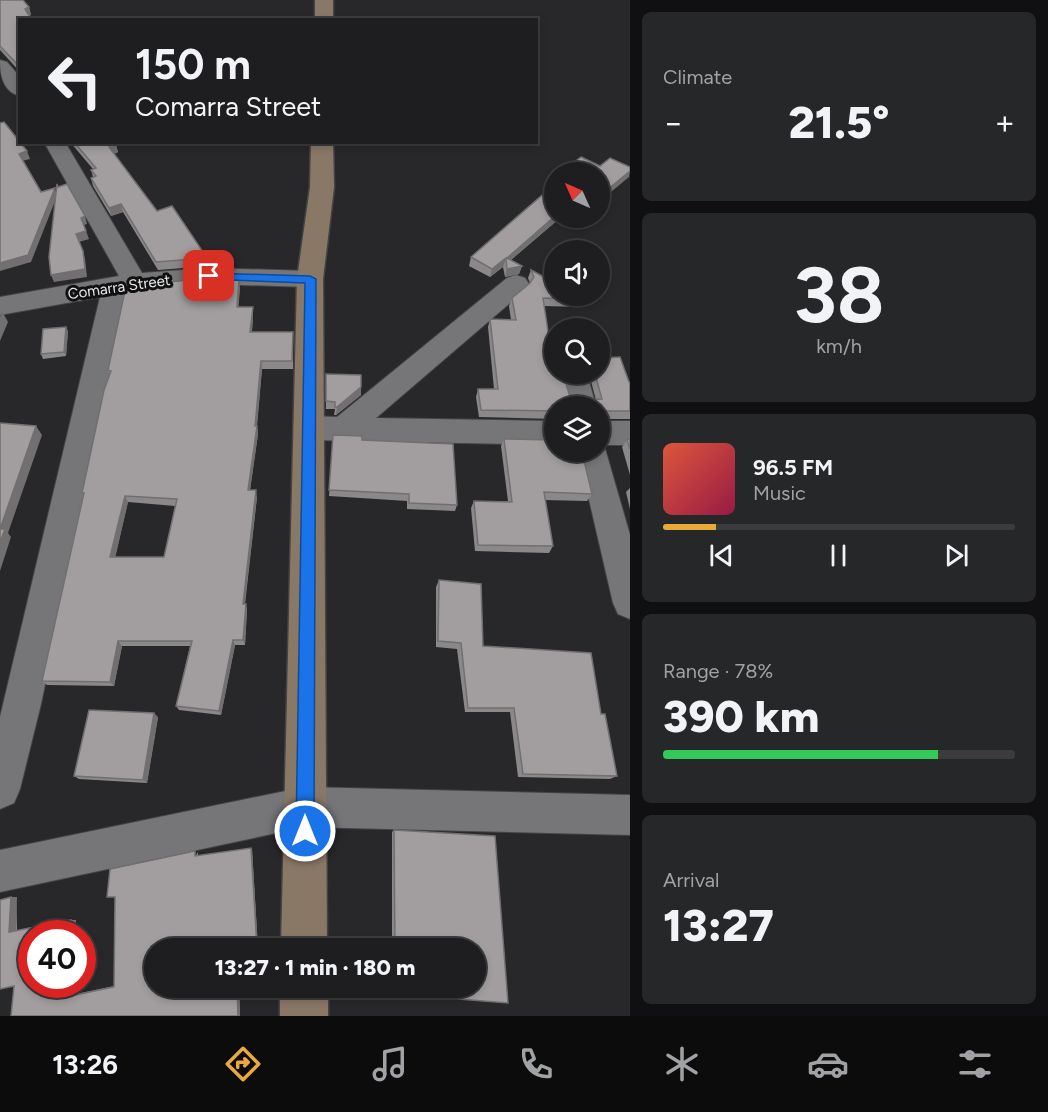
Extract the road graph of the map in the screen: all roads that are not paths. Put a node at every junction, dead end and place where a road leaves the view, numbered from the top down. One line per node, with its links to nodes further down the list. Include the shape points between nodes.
1 (324, 0): 2 (street)
2 (324, 18)
3 (0, 66): 4 (street)
4 (18, 88)
5 (55, 144): 8 (street)
6 (322, 144): 7 (street, via 322,187)
7 (310, 279): 8 (street, Comarra Street, via 209,276); 11 (street)
8 (126, 283): 10 (street, Comarra Street); 18 (street)
9 (516, 284): 12 (street)
10 (0, 306)
11 (311, 428): 12 (street); 19 (street)
12 (344, 428): 13 (street)
13 (544, 433)
14 (610, 433): 15 (street)
15 (630, 433)
16 (595, 462): 17 (street)
17 (630, 603)
18 (0, 789)
19 (305, 807): 20 (street); 21 (street); 22 (street)
20 (630, 815)
21 (0, 871)
22 (304, 938)
23 (304, 998): 24 (street)
24 (304, 1016)

